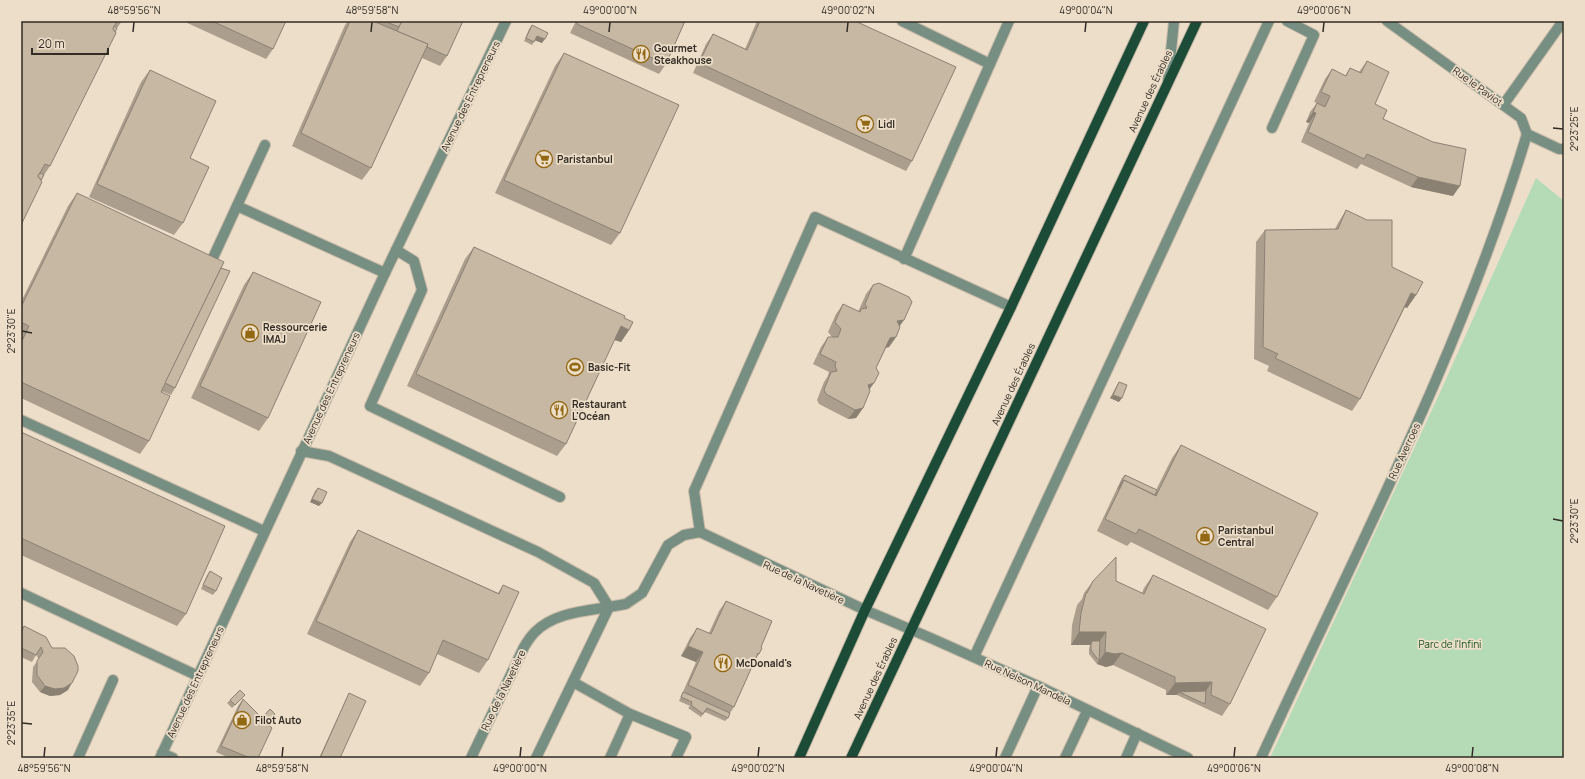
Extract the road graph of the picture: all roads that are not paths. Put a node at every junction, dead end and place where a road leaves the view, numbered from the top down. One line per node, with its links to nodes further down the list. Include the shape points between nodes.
1 (506, 21): 19 (street, Avenue des Entrepreneurs)
2 (902, 21): 11 (street)
3 (1009, 21): 11 (street)
4 (1144, 21): 23 (main road)
5 (1174, 21): 12 (street)
6 (1197, 21): 12 (main road, Avenue des Érables)
7 (1268, 21): 33 (street)
8 (1287, 21): 14 (street, via 1314,35)
9 (1387, 21): 13 (street, Rue le Paviot)
10 (1563, 21): 13 (street)
11 (990, 64): 20 (street)
12 (1168, 83): 32 (main road, Avenue des Érables)
13 (1504, 104): 15 (street, Rue le Paviot, via 1521,118)
14 (1272, 128)
15 (1527, 134): 17 (street); 54 (street, Rue Averroes, via 1485,258 1416,425)
16 (265, 145): 18 (street)
17 (1564, 149)
18 (237, 206): 21 (street); 22 (street)
19 (396, 250): 22 (street, Avenue des Entrepreneurs); 26 (street, via 414,261 422,290 370,406)
20 (904, 259): 23 (street); 28 (street, via 815,217 694,491)
21 (212, 260)
22 (385, 273): 25 (street, Avenue des Entrepreneurs)
23 (1011, 307): 31 (main road)
24 (21, 420): 27 (street)
25 (301, 451): 27 (street, Avenue des Entrepreneurs); 30 (street, via 329,456 538,552 594,583)
26 (560, 497)
27 (264, 531): 34 (street, Avenue des Entrepreneurs)
28 (700, 532): 30 (street, Rue de la Navetière, via 684,535 668,545 642,592 626,604); 31 (street, Rue de la Navetière)
29 (21, 594): 34 (street)
30 (609, 608): 36 (street); 44 (street, Rue de la Navetière, via 577,612 556,618 536,631 524,647)
31 (865, 610): 32 (street, Rue Nelson Mandela); 48 (main road)
32 (911, 629): 33 (street, Rue Nelson Mandela); 49 (main road, Avenue des Érables)
33 (974, 657): 37 (street, Rue Nelson Mandela)
34 (198, 676): 41 (street, Avenue des Entrepreneurs)
35 (113, 680): 42 (street)
36 (573, 682): 39 (street); 45 (street)
37 (1038, 686): 38 (street, Rue Nelson Mandela); 50 (street)
38 (1087, 711): 40 (street, Rue Nelson Mandela); 51 (street)
39 (630, 714): 46 (street); 47 (street, via 686,738)
40 (1137, 733): 52 (street); 53 (street, Rue Nelson Mandela)
41 (161, 756): 43 (street)
42 (78, 758)
43 (173, 758)
44 (471, 758)
45 (536, 758)
46 (610, 758)
47 (676, 758)
48 (799, 758)
49 (851, 758)
50 (1005, 758)
51 (1065, 758)
52 (1126, 758)
53 (1187, 758)
54 (1261, 758)

